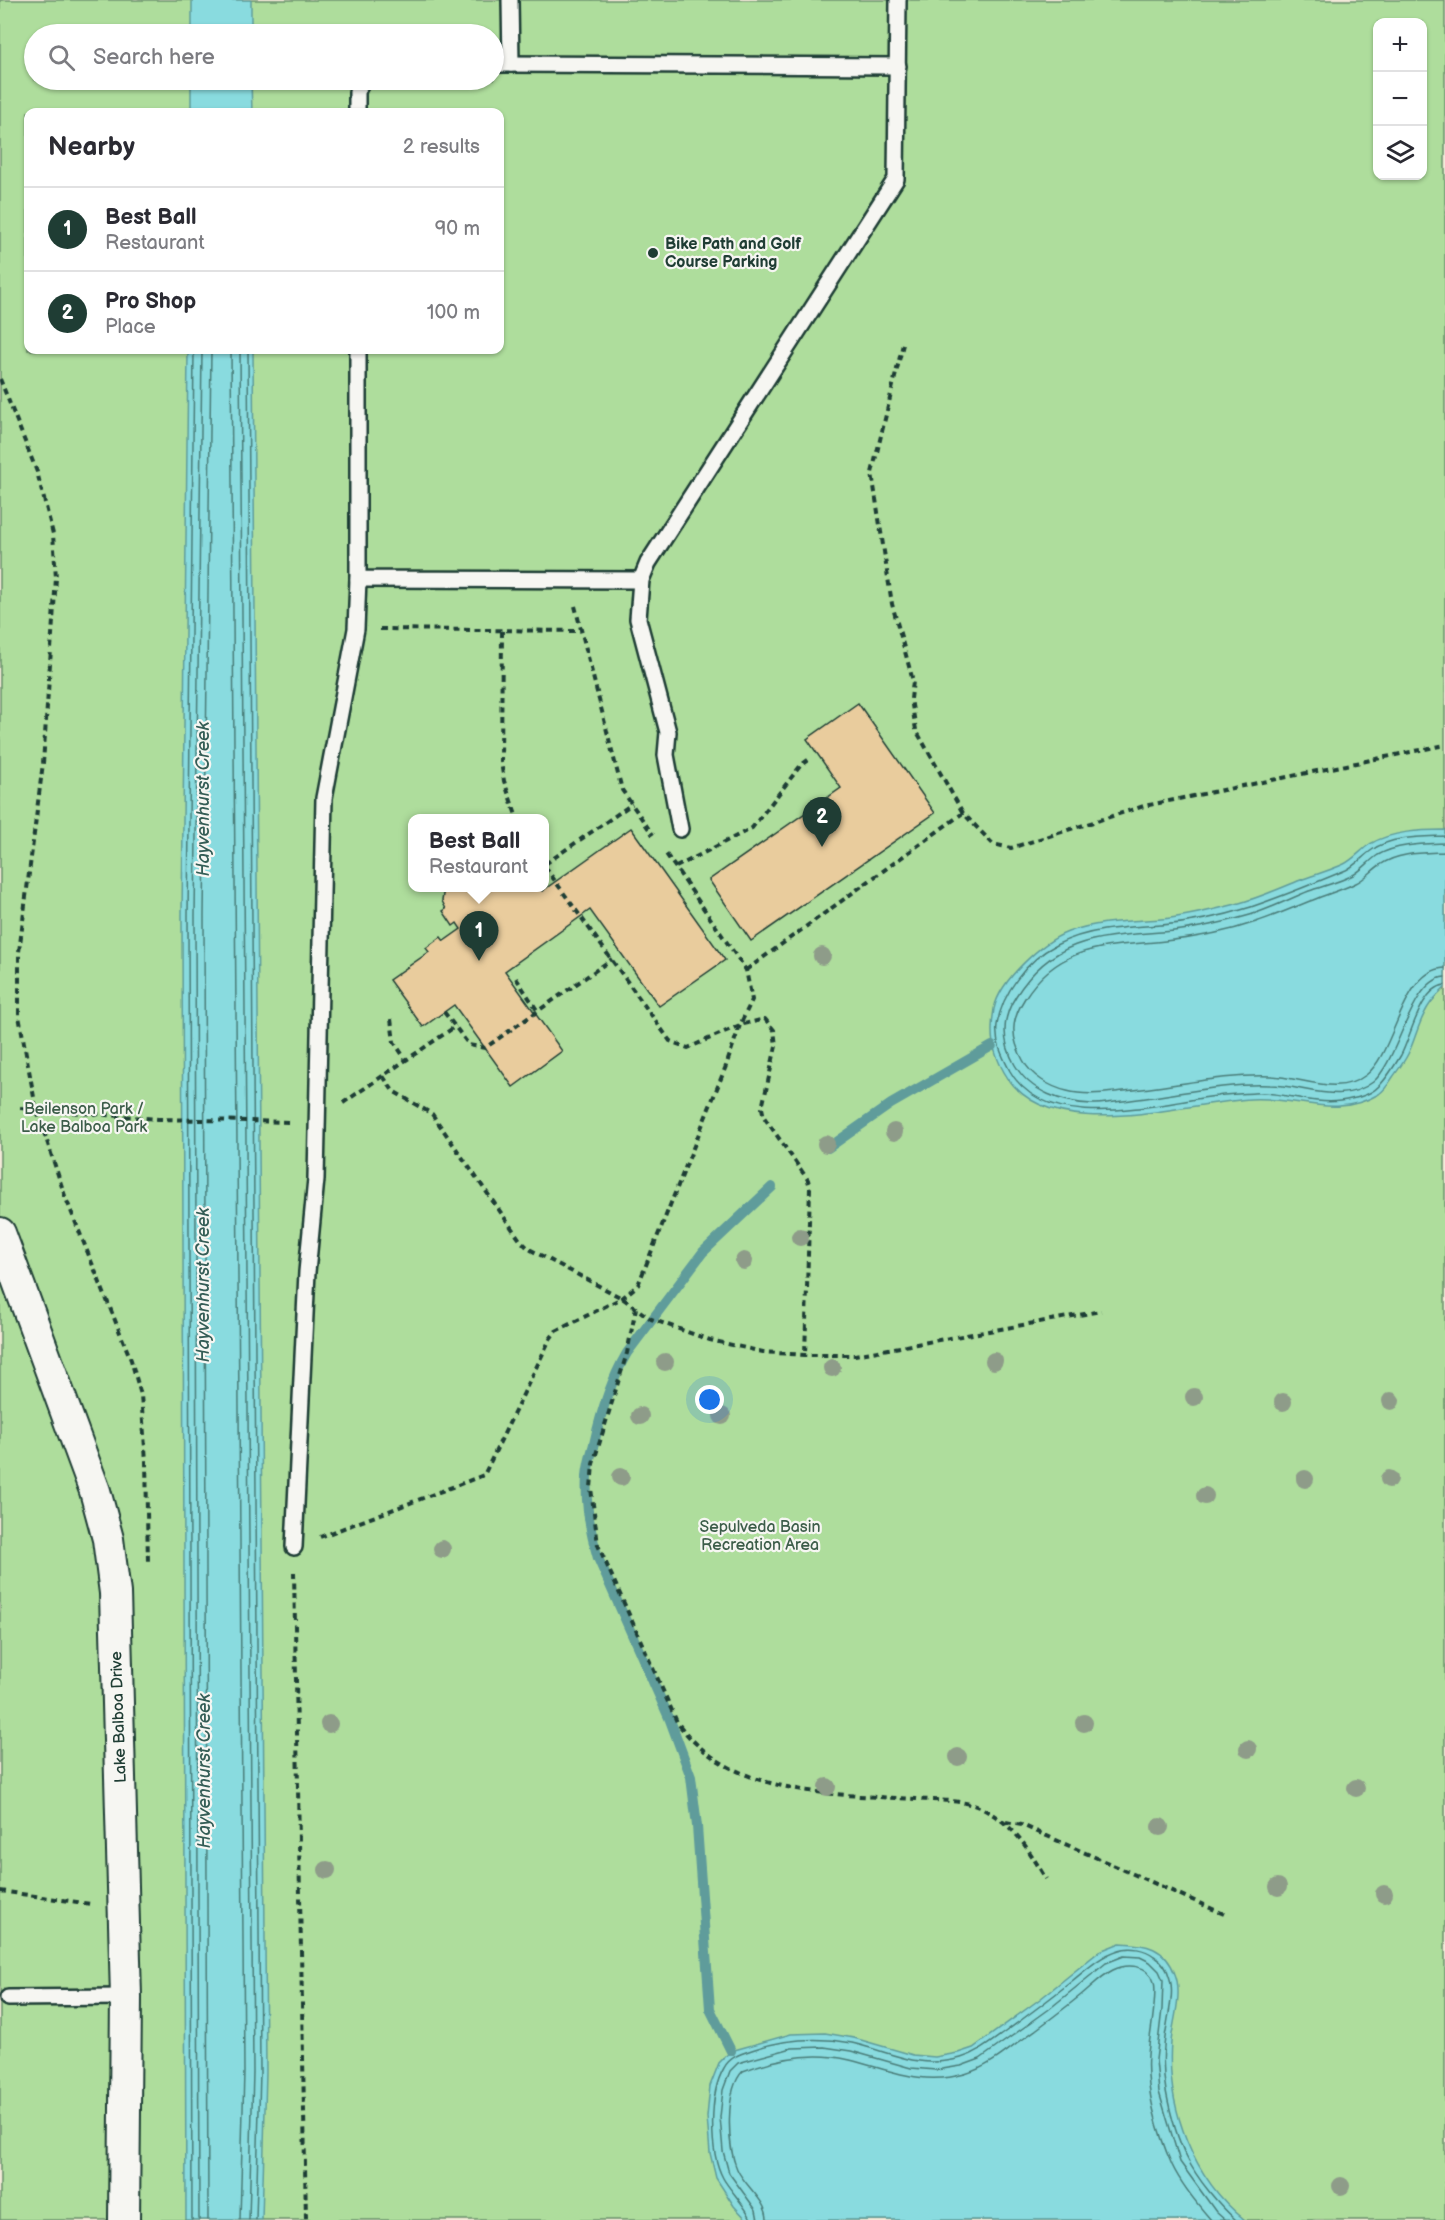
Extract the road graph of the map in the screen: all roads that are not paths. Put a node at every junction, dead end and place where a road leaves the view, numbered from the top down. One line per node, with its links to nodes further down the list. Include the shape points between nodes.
1 (510, 0): 4 (lane)
2 (898, 0): 5 (lane)
3 (504, 64): 4 (lane)
4 (510, 64): 5 (lane)
5 (898, 66): 10 (lane, via 896,179 648,563)
6 (358, 90): 7 (lane)
7 (357, 108)
8 (358, 354): 9 (lane)
9 (358, 579): 10 (lane); 13 (lane, via 356,629 324,798 316,1179 307,1272)
10 (641, 580): 11 (lane, via 638,620 669,732 666,755)
11 (680, 829)
12 (0, 1233): 14 (street, Lake Balboa Drive, via 95,1491 108,1539 115,1593)
13 (294, 1547)
14 (126, 1997): 15 (lane); 16 (street, Lake Balboa Drive)
15 (8, 1998)
16 (124, 2220)

